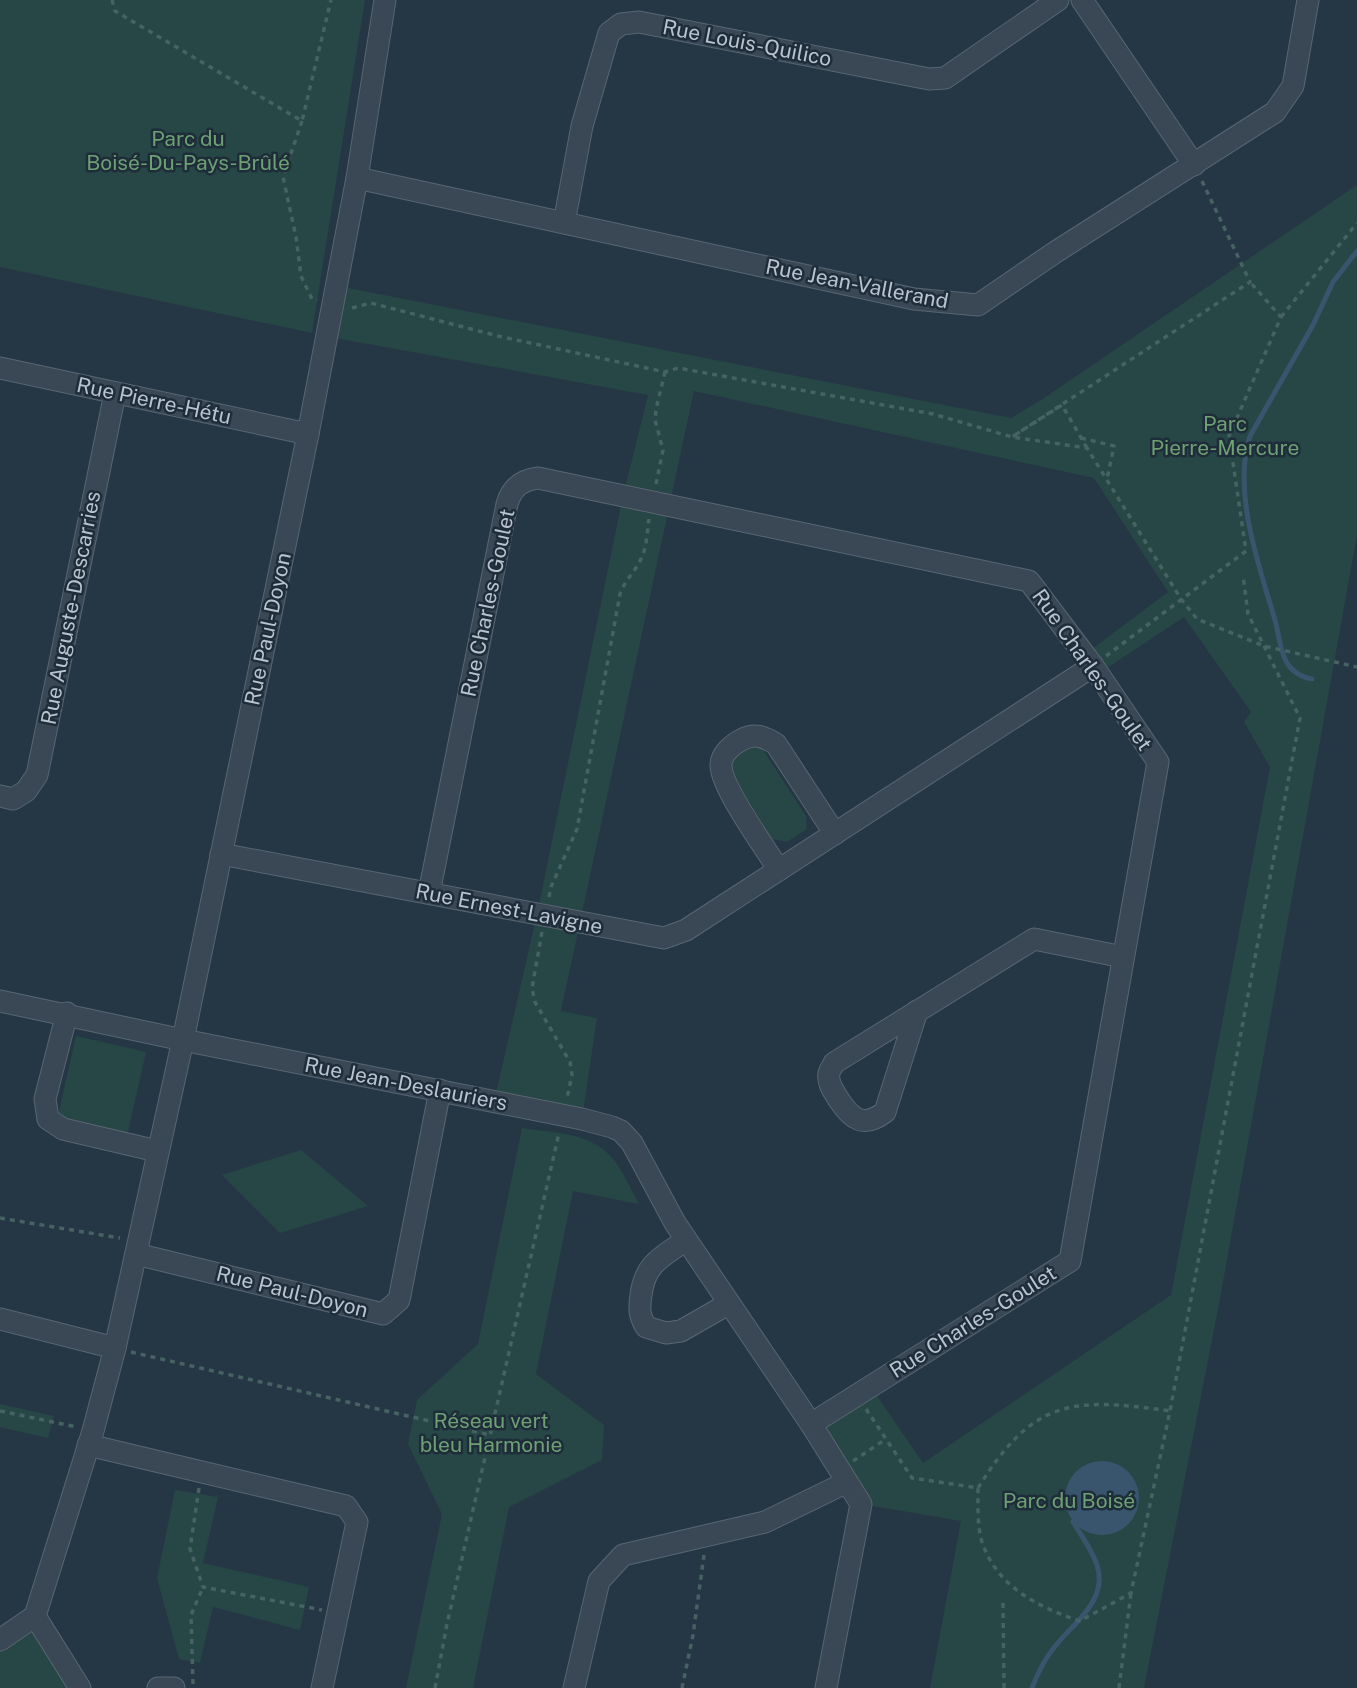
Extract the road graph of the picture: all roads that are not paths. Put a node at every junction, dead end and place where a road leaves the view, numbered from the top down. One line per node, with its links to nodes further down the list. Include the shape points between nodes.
1 (386, 0): 6 (street, Rue Paul-Doyon)
2 (1058, 0): 7 (street, Rue Louis-Quilico, via 944,78 929,79 685,29 621,24 609,33 582,126)
3 (1083, 0): 5 (street)
4 (1308, 0): 5 (street, Rue Jean-Vallerand, via 1293,86 1275,112)
5 (1194, 165): 7 (street, Rue Jean-Vallerand, via 978,305 914,299)
6 (357, 178): 7 (street, Rue Jean-Vallerand); 10 (street, Rue Paul-Doyon)
7 (564, 223)
8 (0, 368): 9 (street, Rue Pierre-Hétu)
9 (115, 393): 10 (street, Rue Pierre-Hétu); 12 (street, Rue Auguste-Descarries, via 37,775 13,799)
10 (308, 434): 14 (street, Rue Paul-Doyon)
11 (1093, 666): 13 (street, Rue Ernest-Lavigne); 16 (street, Rue Charles-Goulet, via 1029,581 538,478 527,480 510,495); 17 (street, Rue Charles-Goulet, via 1158,762)
12 (0, 796)
13 (835, 834): 15 (street, Rue Ernest-Lavigne); 15 (street, via 776,744 754,734 738,741 725,752 721,764 725,783)
14 (221, 854): 16 (street, Rue Ernest-Lavigne); 21 (street, Rue Paul-Doyon)
15 (779, 870): 16 (street, Rue Ernest-Lavigne, via 686,930 664,938)
16 (429, 893)
17 (1123, 957): 19 (street, via 1034,939); 29 (street, Rue Charles-Goulet, via 1070,1261)
18 (0, 1001): 20 (street, Rue Jean-Deslauriers)
19 (917, 1011): 19 (street, via 834,1063 829,1074 831,1087 848,1114 864,1121 885,1112)
20 (67, 1013): 21 (street, Rue Jean-Deslauriers); 23 (street, via 46,1099 48,1119 63,1129)
21 (183, 1040): 22 (street, Rue Jean-Deslauriers); 23 (street, Rue Paul-Doyon)
22 (440, 1090): 24 (street, Rue Jean-Deslauriers, via 621,1131); 25 (street, Rue Paul-Doyon, via 399,1300 383,1314)
23 (157, 1151): 25 (street, Rue Paul-Doyon)
24 (686, 1240): 26 (street, Rue Jean-Deslauriers); 26 (street, via 654,1262 643,1279 639,1314 646,1328 666,1334 681,1331)
25 (138, 1248): 28 (street, Rue Paul-Doyon)
26 (728, 1304): 29 (street, Rue Jean-Deslauriers)
27 (0, 1319): 28 (street)
28 (115, 1348): 30 (street, Rue Paul-Doyon)
29 (811, 1424): 31 (street, Rue Jean-Deslauriers)
30 (90, 1438): 32 (street, Rue Paul-Doyon); 37 (street, via 202,1472 346,1506 358,1522)
31 (843, 1476): 38 (street, via 765,1522 623,1555 599,1581); 39 (street, Rue Jean-Deslauriers, via 861,1504)
32 (35, 1616): 33 (street); 34 (street)
33 (0, 1640)
34 (80, 1688)
35 (158, 1688): 36 (street)
36 (174, 1688)
37 (322, 1688)
38 (574, 1688)
39 (825, 1688)

